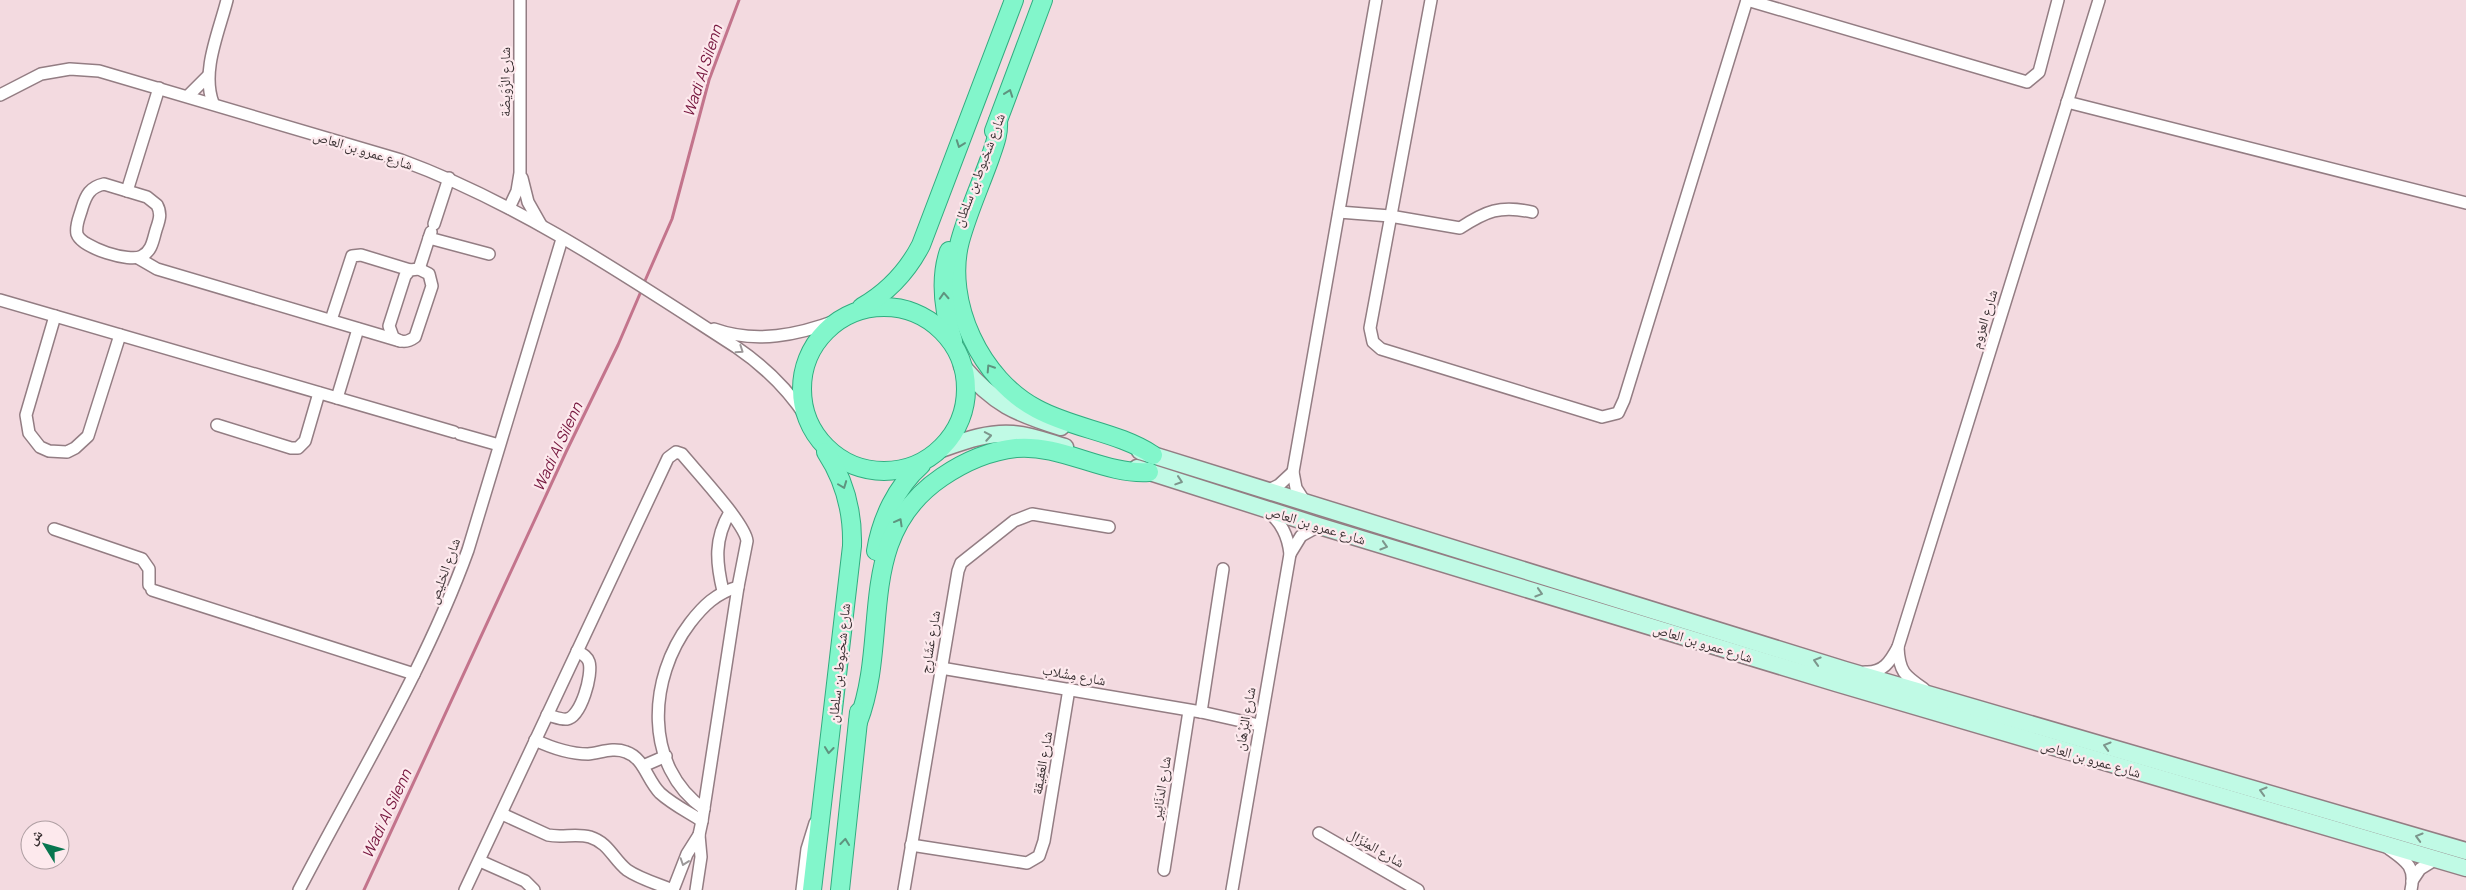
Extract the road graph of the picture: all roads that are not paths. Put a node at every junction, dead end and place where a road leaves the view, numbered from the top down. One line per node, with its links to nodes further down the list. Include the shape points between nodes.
1 (226, 0): 10 (street)
2 (520, 0): 17 (street, شارع الرُّوَيضَة)
3 (1014, 0): 33 (main road, شارع شخبوط بن سلطان, one-way to 33, via 922,245 899,279 885,292)
4 (1043, 0): 16 (main road, شارع شخبوط بن سلطان, one-way to 4)
5 (1376, 0): 22 (street)
6 (1431, 0): 24 (street)
7 (1747, 0): 8 (street, via 2027,82 2039,72); 24 (street, via 1618,413 1602,417 1381,350 1373,342 1370,328)
8 (2058, 0)
9 (2099, 0): 14 (street, شارع العزوم)
10 (208, 76): 13 (street); 15 (street)
11 (159, 88): 12 (street, شارع عمرو بن العاص, via 99,70 70,68 41,74); 13 (street, شارع عمرو بن العاص); 19 (street)
12 (0, 95)
13 (188, 96): 15 (street, شارع عمرو بن العاص)
14 (2067, 102): 20 (street); 61 (street, شارع العزوم)
15 (213, 103): 18 (street, شارع عمرو بن العاص, via 401,160)
16 (998, 122): 39 (main road, شارع شخبوط بن سلطان, one-way to 16, via 944,297 947,255); 48 (main road, one-way to 16, via 1135,444 1052,416 1008,390 993,372 968,327 958,291 958,251 997,138)
17 (521, 163): 21 (street, شارع الرُّوَيضَة, via 519,182); 25 (street, شارع الرُّوَيضَة, via 528,202)
18 (449, 178): 21 (street, شارع عمرو بن العاص); 26 (street)
19 (127, 191): 29 (street, via 150,199 160,212 151,248); 29 (street, via 104,184 92,189 86,196 77,231 82,242 91,247 129,259)
20 (2466, 203)
21 (509, 208): 25 (street, شارع عمرو بن العاص)
22 (1339, 212): 24 (street); 49 (street)
23 (1532, 212): 24 (street, via 1517,208 1485,212 1460,228)
24 (1390, 216)
25 (542, 226): 27 (street, شارع عمرو بن العاص)
26 (432, 231): 28 (street); 30 (street)
27 (562, 240): 35 (street, شارع عمرو بن العاص); 46 (street, شارع الخليص)
28 (488, 254)
29 (138, 258): 34 (street, via 157,269)
30 (415, 270): 34 (street, via 361,255 352,256); 38 (street, via 405,276 389,326 393,337); 38 (street, via 429,274 433,282 415,337)
31 (0, 300): 32 (street)
32 (55, 316): 37 (street); 37 (street, via 26,415 28,433 40,447 49,451 67,452 88,436)
33 (846, 316): 35 (street, شارع عمرو بن العاص, via 793,334 769,337 723,332); 39 (main road, via 876,307 905,310 920,314 939,327); 43 (main road, via 822,335 809,353 802,374)
34 (331, 320): 36 (street)
35 (699, 323): 43 (street, شارع عمرو بن العاص, one-way to 43, via 768,371)
36 (358, 329): 38 (street); 42 (street)
37 (120, 335): 41 (street)
38 (400, 341)
39 (954, 344): 40 (main road)
40 (962, 366): 47 (main road, via 966,398 962,417 953,434); 48 (main road, شارع عمرو بن العاص, via 994,399 1020,413)
41 (319, 392): 42 (street); 44 (street, via 305,441 298,448)
42 (337, 398): 46 (street)
43 (806, 417): 45 (main road)
44 (217, 425)
45 (820, 443): 47 (main road, via 838,459 860,469 883,472 899,470); 75 (main road, شارع شخبوط بن سلطان, one-way to 75, via 844,487 853,526)
46 (499, 445): 65 (street, شارع الخليص, via 454,588)
47 (935, 454): 48 (main road, شارع عمرو بن العاص, one-way to 48, via 980,437 1014,434); 70 (main road, شارع شخبوط بن سلطان, via 906,480 878,539)
48 (1151, 463): 50 (main road, شارع عمرو بن العاص); 52 (main road, شارع عمرو بن العاص, one-way to 52); 70 (main road, one-way to 48, via 868,689 884,559 896,526 918,495 965,463 1016,448 1056,452 1128,471)
49 (1293, 472): 50 (street); 51 (street, via 1296,488)
50 (1267, 491): 51 (main road, شارع عمرو بن العاص)
51 (1304, 502): 64 (main road, شارع عمرو بن العاص, one-way to 51)
52 (1264, 508): 54 (main road, شارع عمرو بن العاص); 57 (street, شارع البُرْهَان, via 1282,527)
53 (730, 512): 59 (street, via 747,538); 60 (street, via 718,537 716,552); 62 (street, via 682,454 670,455)
54 (1319, 526): 57 (street, شارع البُرْهَان, via 1301,536); 80 (main road, شارع عمرو بن العاص, one-way to 80, via 1826,681)
55 (1109, 527): 63 (street, شارع عَشَارِج, via 1032,514 1020,518 968,556 958,571)
56 (54, 529): 65 (street, via 142,559 149,569 151,587)
57 (1290, 554): 71 (street, شارع البُرْهَان)
58 (1223, 569): 68 (street)
59 (738, 587): 60 (street); 77 (street)
60 (723, 591): 73 (street, via 695,617 673,648 666,665 658,710 660,738)
61 (1898, 648): 64 (street, شارع العزوم, via 1889,662 1876,672); 67 (street, شارع العزوم, via 1898,660 1904,674)
62 (578, 651): 69 (street); 69 (street, via 590,664 580,706 573,716 566,719)
63 (941, 668): 66 (street, شارع مِشْلاب); 81 (street, شارع عَشَارِج)
64 (1846, 670): 67 (main road, شارع عمرو بن العاص)
65 (414, 674): 88 (street, شارع الخليص)
66 (1070, 689): 68 (street, شارع مِشْلاب); 81 (street, شارع العَقِيقة, via 1039,856 1027,863)
67 (1933, 695): 82 (main road, شارع عمرو بن العاص, one-way to 67)
68 (1195, 711): 71 (street, شارع مِشْلاب); 86 (street, شارع الدَنَانِير)
69 (548, 714): 72 (street)
70 (858, 722): 95 (main road, شارع شخبوط بن سلطان, one-way to 70)
71 (1259, 725): 97 (street, شارع البُرْهَان)
72 (535, 740): 74 (street, via 573,753 619,750 633,755); 76 (street)
73 (666, 756): 74 (street); 77 (street, via 677,782)
74 (643, 766): 77 (street, via 664,797)
75 (822, 811): 93 (street, via 809,839); 94 (main road, شارع شخبوط بن سلطان)
76 (502, 814): 84 (street); 91 (street, via 548,836 591,838 603,844 632,872)
77 (703, 815): 79 (street)
78 (1319, 833): 98 (street, شارع المِنْزَال)
79 (698, 835): 91 (street, one-way to 91); 92 (street, via 701,857)
80 (2382, 844): 83 (main road, شارع عمرو بن العاص); 87 (street, via 2409,866)
81 (911, 845): 96 (street, شارع عَشَارِج)
82 (2466, 851)
83 (2436, 859): 85 (main road, شارع عمرو بن العاص); 87 (street, via 2420,868)
84 (480, 860): 89 (street); 90 (street, via 525,882)
85 (2466, 868)
86 (1164, 870)
87 (2412, 886)
88 (299, 890)
89 (465, 890)
90 (534, 890)
91 (673, 890)
92 (696, 890)
93 (802, 890)
94 (812, 890)
95 (840, 890)
96 (904, 890)
97 (1232, 890)
98 (1418, 890)

